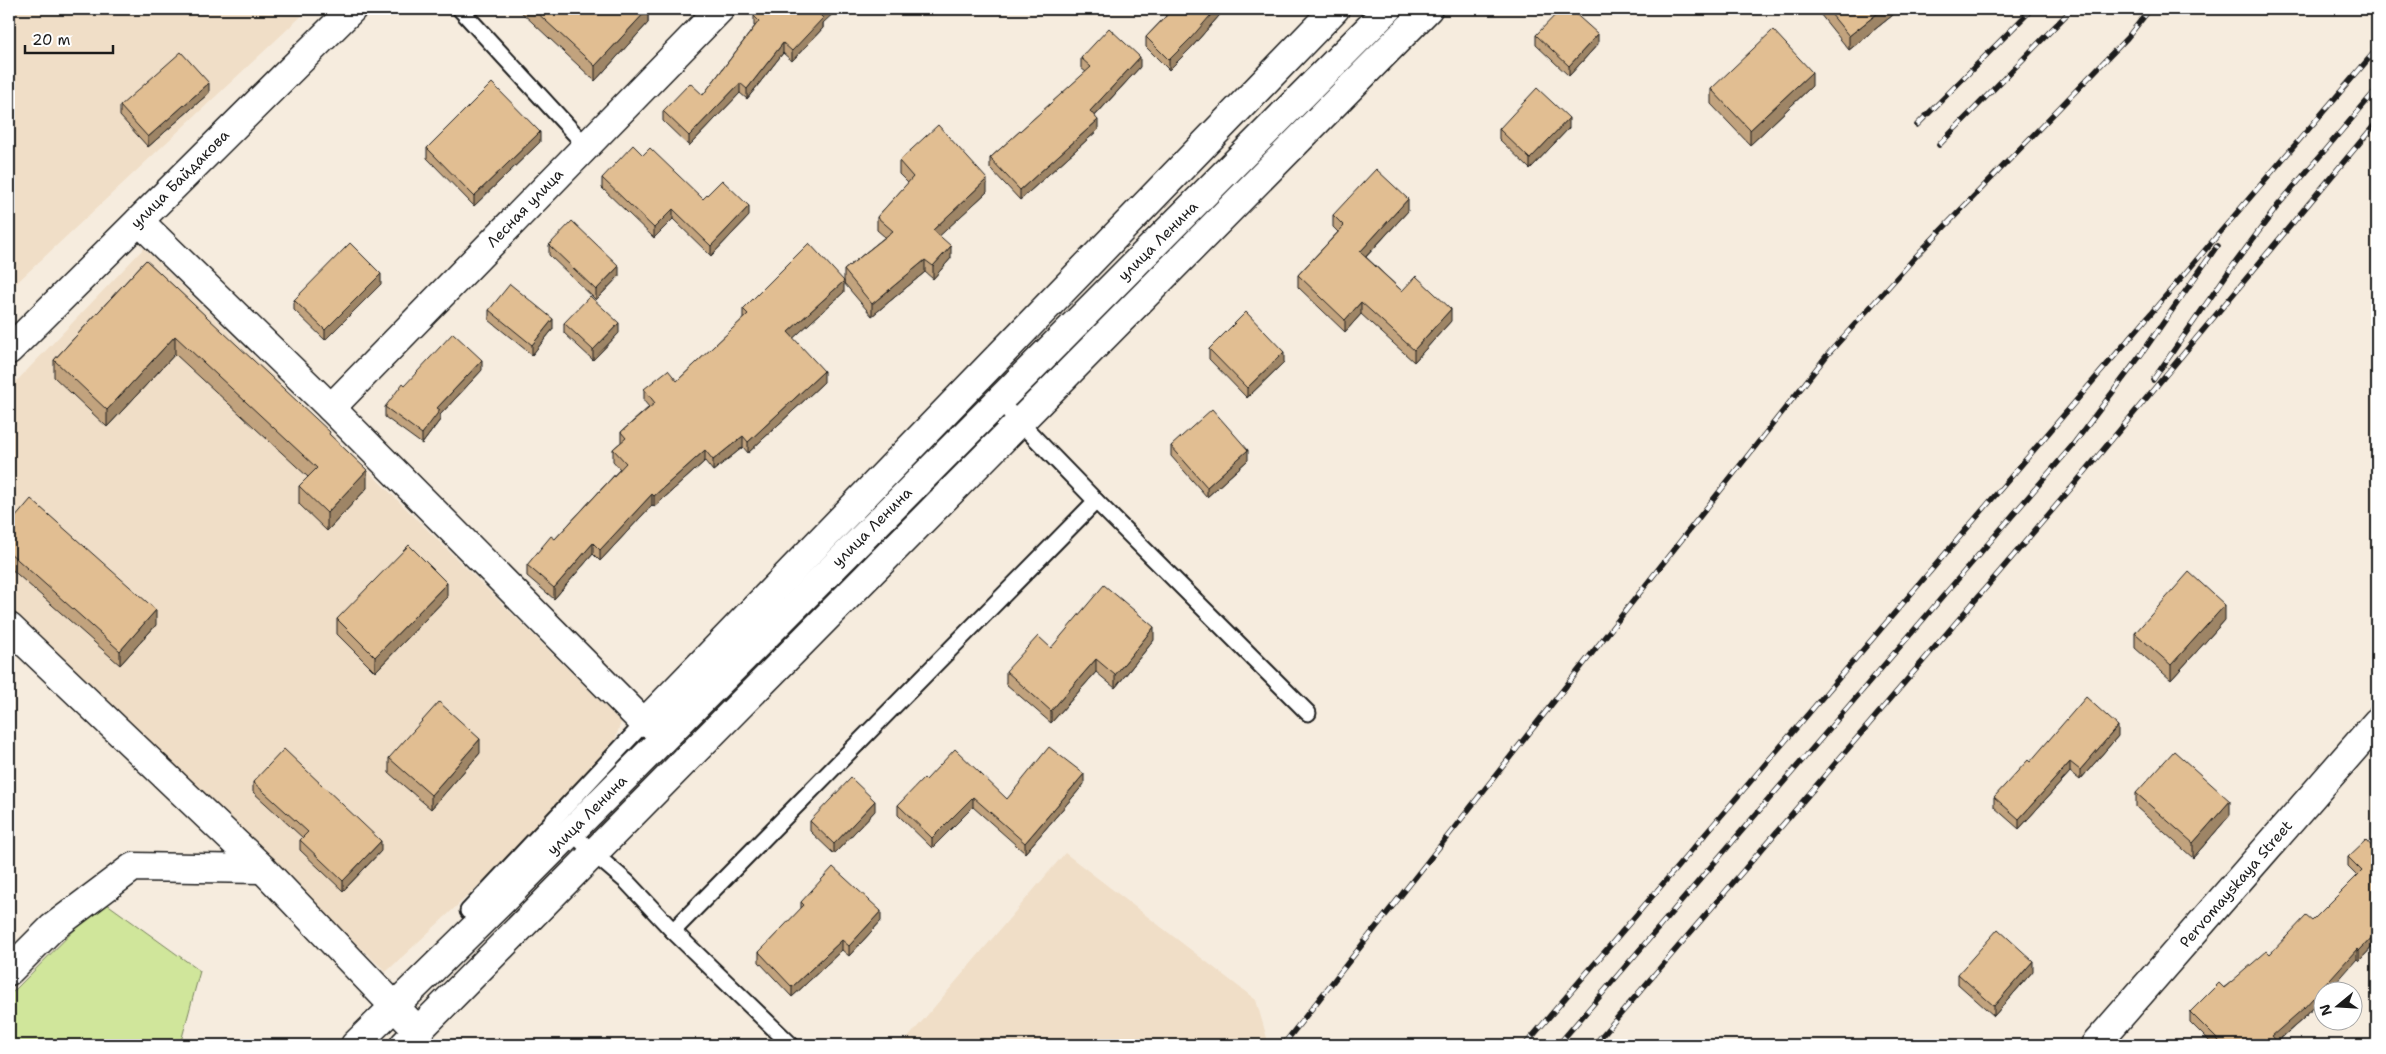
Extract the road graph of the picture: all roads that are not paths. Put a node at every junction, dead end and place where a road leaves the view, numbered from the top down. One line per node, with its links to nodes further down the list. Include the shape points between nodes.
1 (352, 9): 8 (street, улица Байдакова)
2 (460, 9): 7 (lane)
3 (720, 9): 7 (street, Лесная улица)
4 (1335, 9): 17 (street, улица Ленина)
5 (1388, 9): 10 (street, улица Ленина)
6 (1428, 9): 12 (street, улица Ленина)
7 (586, 146): 11 (street, Лесная улица)
8 (139, 220): 9 (street, улица Байдакова); 11 (street)
9 (9, 350)
10 (999, 400): 12 (lane); 18 (street, улица Ленина)
11 (331, 408): 17 (street)
12 (1020, 421): 13 (lane); 19 (street, улица Ленина)
13 (1096, 501): 15 (lane); 22 (lane)
14 (9, 627): 20 (street)
15 (1308, 713)
16 (2377, 722): 28 (street, Pervomayskaya Street)
17 (644, 723): 21 (lane)
18 (571, 831): 19 (lane); 24 (street, улица Ленина)
19 (592, 853): 22 (lane, via 627,882); 25 (street, улица Ленина)
20 (263, 869): 23 (street, via 133,867 52,928); 24 (street)
21 (468, 912)
22 (673, 931): 27 (lane)
23 (9, 971)
24 (394, 1006): 25 (street); 26 (street, улица Ленина)
25 (411, 1038)
26 (355, 1045)
27 (791, 1045)
28 (2095, 1045)

